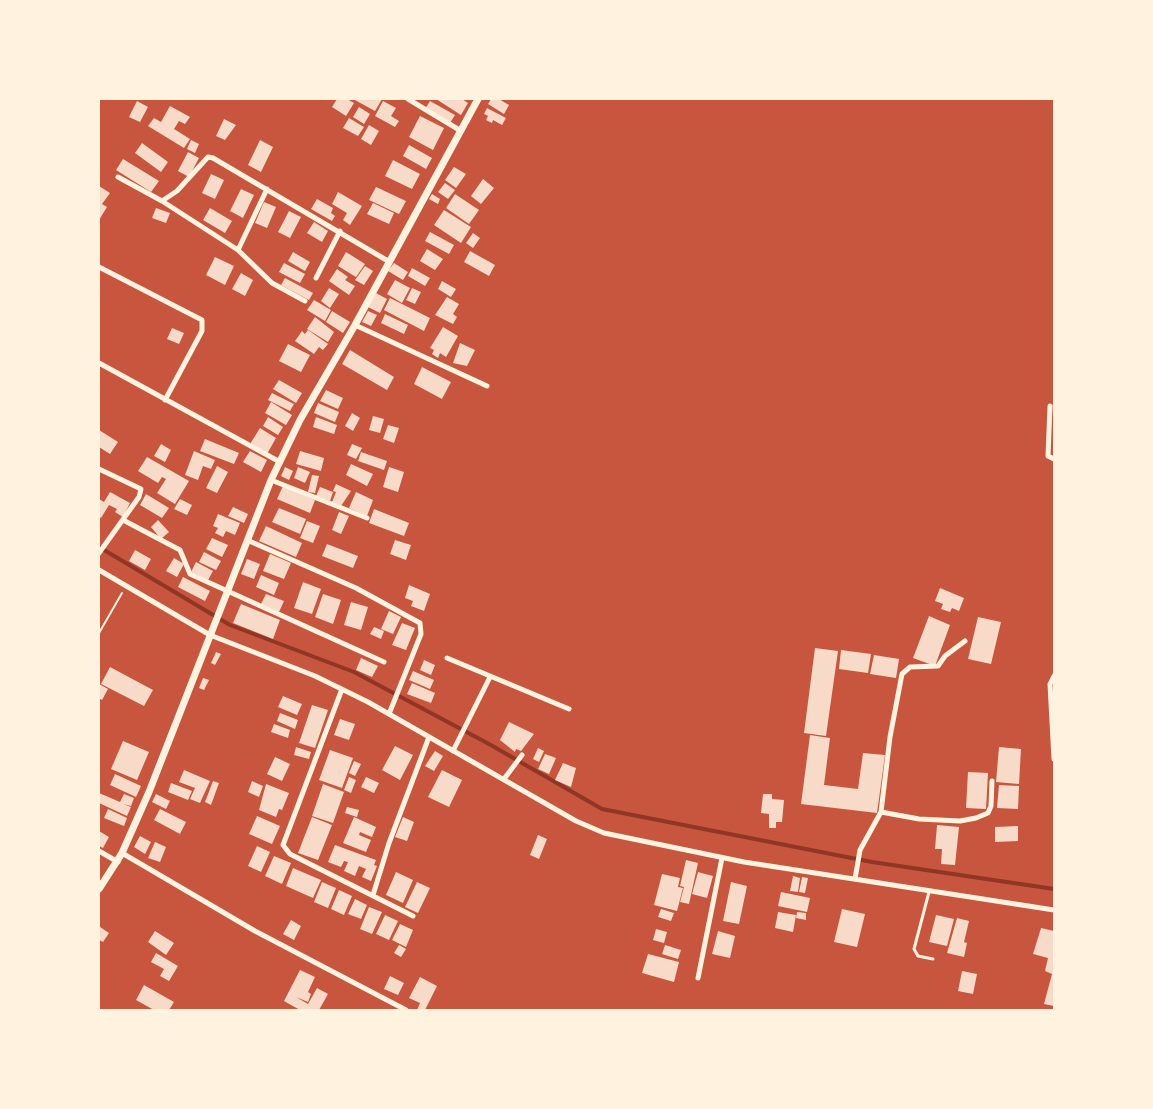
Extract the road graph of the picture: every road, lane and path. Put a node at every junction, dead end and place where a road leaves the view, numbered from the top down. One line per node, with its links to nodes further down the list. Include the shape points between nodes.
1 (408, 99): 3 (street)
2 (478, 99): 3 (street)
3 (461, 131): 9 (street)
4 (118, 177): 6 (street)
5 (267, 189): 6 (street, via 207,157 177,191); 7 (street); 8 (street)
6 (162, 201): 8 (street)
7 (340, 231): 9 (street); 11 (street)
8 (238, 250): 12 (street, via 272,283)
9 (388, 261): 13 (street)
10 (99, 267): 16 (street, via 202,320 202,331)
11 (316, 278)
12 (305, 302)
13 (355, 325): 15 (street); 19 (street)
14 (99, 363): 16 (street)
15 (488, 386)
16 (165, 400): 19 (street)
17 (1050, 406): 18 (street, via 1048,456)
18 (1054, 459)
19 (280, 462): 21 (street)
20 (99, 469): 23 (street, via 141,489)
21 (271, 480): 22 (street); 24 (street)
22 (367, 518)
23 (123, 520): 25 (street); 28 (street, via 180,550 190,574)
24 (247, 540): 28 (street); 38 (street, via 357,588 420,623 421,634)
25 (99, 553)
26 (99, 570): 27 (street)
27 (124, 588): 29 (path); 30 (street)
28 (227, 592): 30 (street); 33 (street)
29 (99, 633)
30 (211, 633): 36 (street); 47 (street)
31 (965, 641): 45 (street, via 938,666 910,667 902,674)
32 (447, 658): 35 (street)
33 (384, 662)
34 (1054, 676): 42 (street, via 1050,684)
35 (490, 677): 37 (street); 40 (street)
36 (342, 689): 38 (street); 53 (street, via 283,845 290,854)
37 (569, 709)
38 (389, 714): 39 (street)
39 (429, 737): 40 (street); 53 (street)
40 (453, 750): 43 (street)
41 (522, 755): 43 (street)
42 (1054, 759)
43 (504, 779): 48 (street, via 604,833)
44 (992, 781): 45 (street, via 988,813 976,818 919,819)
45 (881, 812): 50 (street, via 860,850)
46 (99, 851): 49 (street)
47 (122, 853): 49 (street); 58 (street, via 255,931)
48 (722, 858): 50 (street); 57 (street)
49 (118, 862): 51 (street)
50 (855, 877): 52 (street)
51 (99, 889)
52 (929, 890): 54 (street); 56 (lane, via 914,950 918,956)
53 (373, 895): 55 (street)
54 (1054, 910)
55 (413, 916)
56 (933, 959)
57 (698, 978)
58 (406, 1010)

